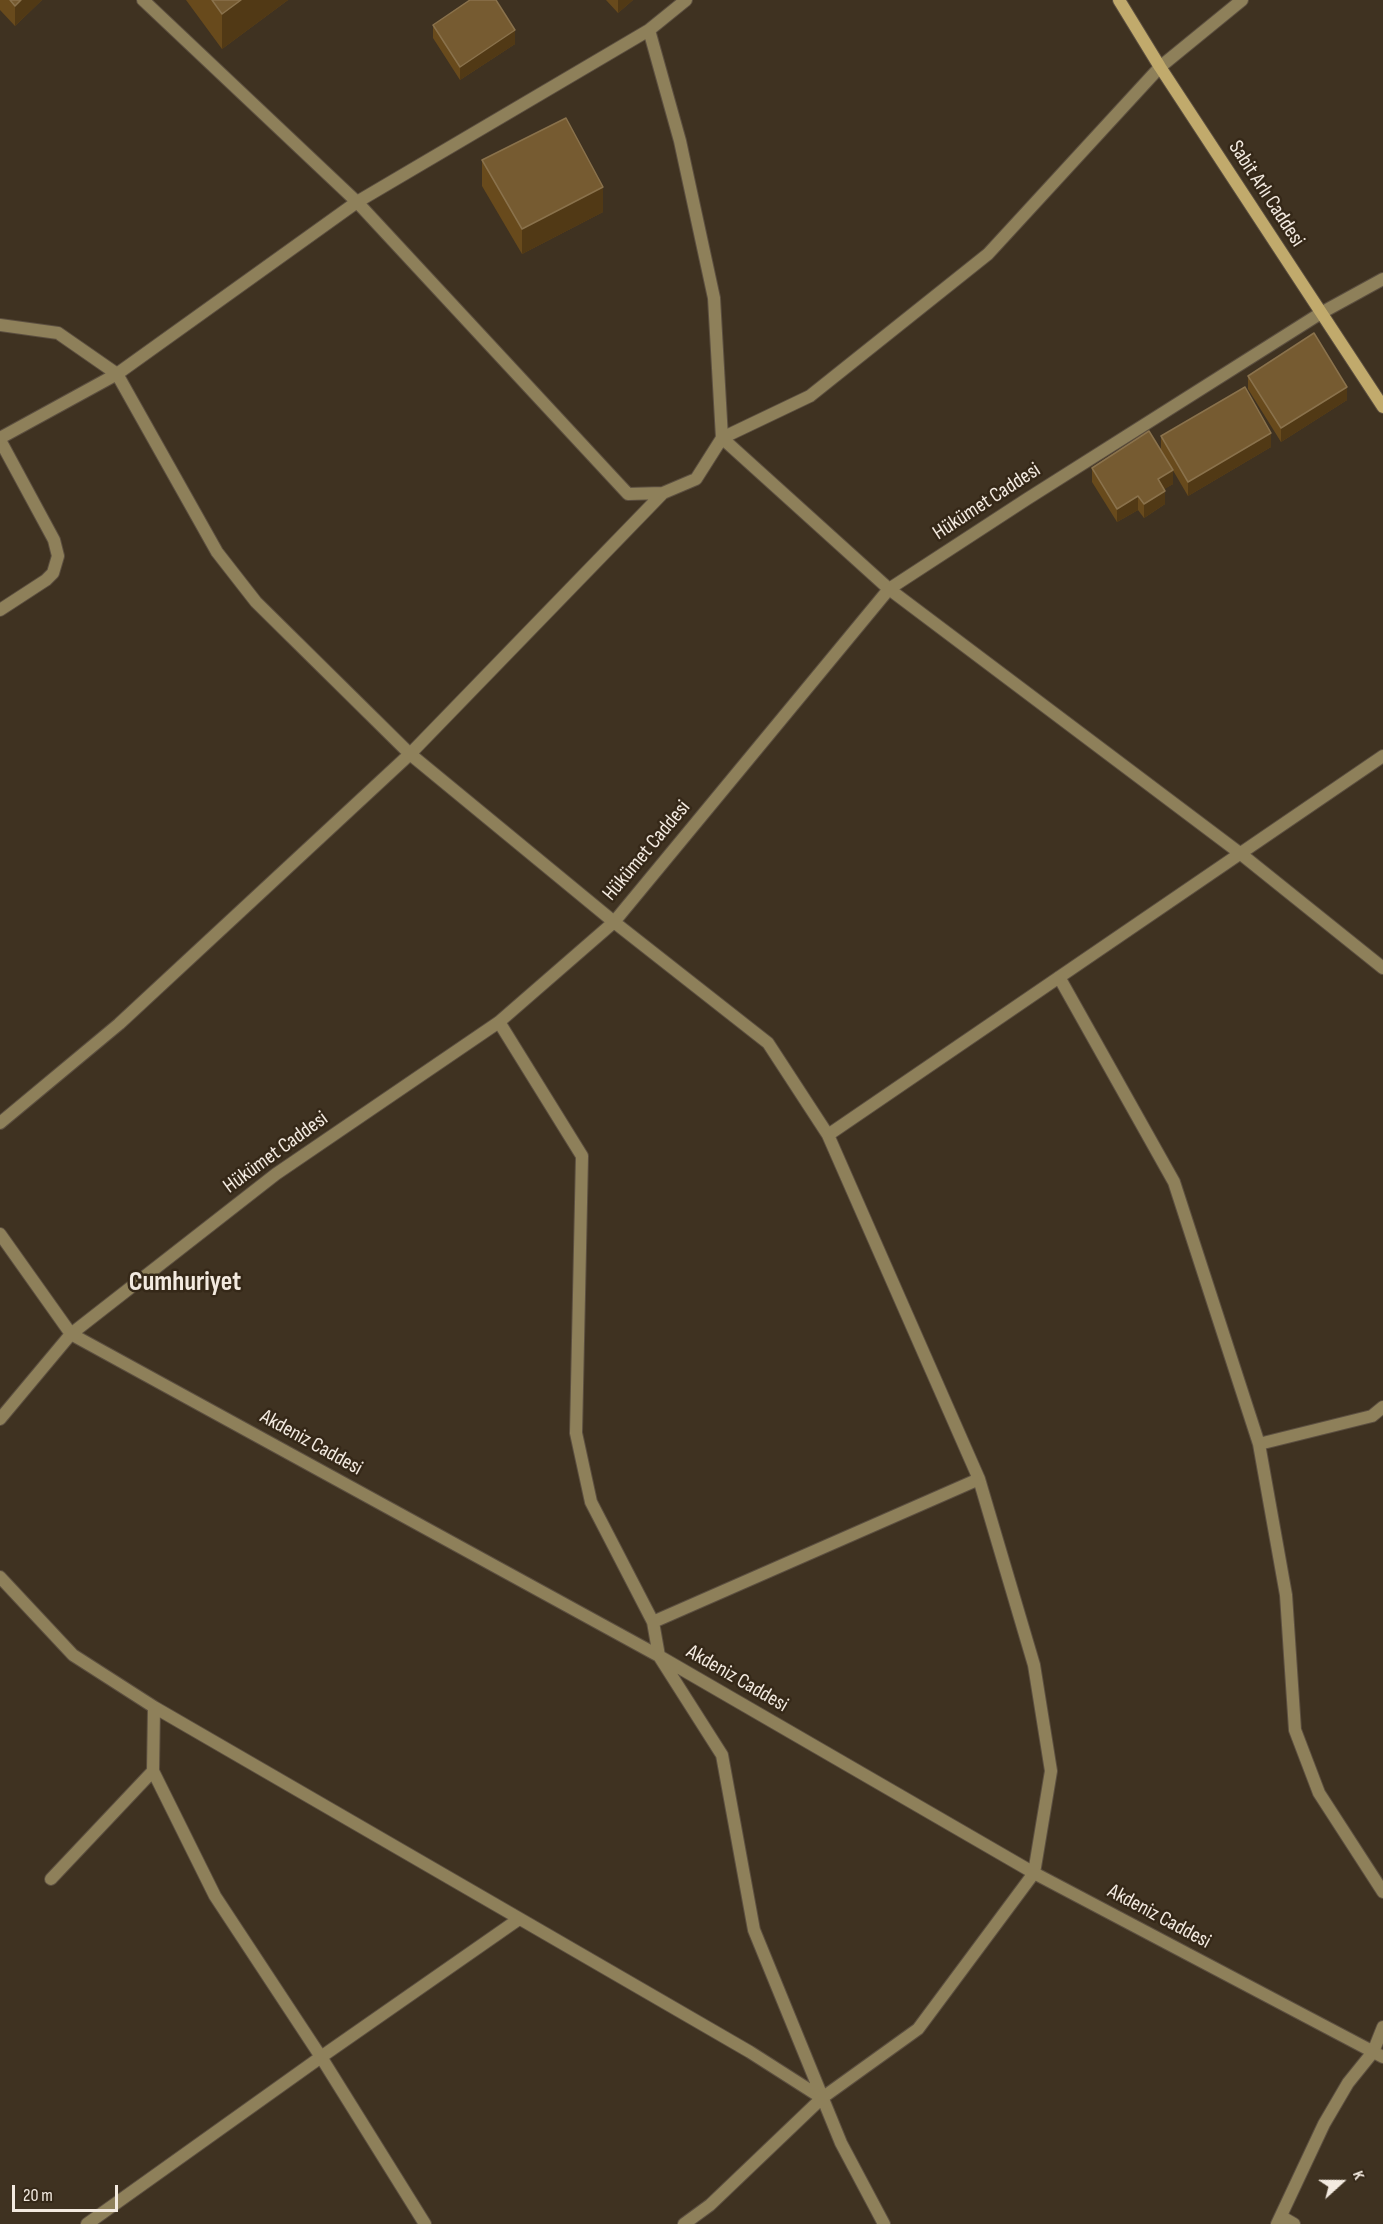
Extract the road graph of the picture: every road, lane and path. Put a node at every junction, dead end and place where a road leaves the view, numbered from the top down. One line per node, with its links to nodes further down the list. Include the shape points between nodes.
1 (143, 0): 7 (street)
2 (686, 0): 5 (street)
3 (1119, 0): 6 (main road, Sabit Arlı Caddesi)
4 (1242, 0): 6 (street)
5 (649, 30): 7 (street); 13 (street, via 680,141 714,298)
6 (1160, 68): 9 (main road, Sabit Arlı Caddesi); 13 (street, via 988,254 810,396)
7 (357, 202): 11 (street); 15 (street, via 628,494)
8 (1383, 279): 9 (street, Hükümet Caddesi)
9 (1321, 313): 12 (main road, Sabit Arlı Caddesi); 16 (street, Hükümet Caddesi)
10 (0, 325): 11 (street, via 58,333)
11 (117, 374): 14 (street); 18 (street, via 217,552 256,602)
12 (1383, 407)
13 (722, 438): 15 (street, via 696,479); 16 (street)
14 (0, 439): 17 (street, via 54,540 58,556 46,580)
15 (663, 493): 18 (street)
16 (889, 589): 20 (street); 21 (street, Hükümet Caddesi)
17 (0, 610)
18 (410, 754): 21 (street); 25 (street, via 119,1024)
19 (1383, 756): 20 (street)
20 (1241, 854): 22 (street); 23 (street)
21 (614, 922): 24 (street, Hükümet Caddesi); 26 (street, via 768,1043)
22 (1383, 968)
23 (1059, 977): 26 (street); 31 (street, via 1174,1182)
24 (499, 1022): 28 (street, Hükümet Caddesi, via 276,1174); 34 (street, via 582,1156 576,1433 591,1502)
25 (0, 1123)
26 (828, 1135): 32 (street)
27 (0, 1234): 28 (street)
28 (71, 1334): 30 (street, Hükümet Caddesi); 35 (street, Akdeniz Caddesi)
29 (1383, 1407): 31 (street, via 1371,1416)
30 (0, 1419)
31 (1259, 1444): 40 (street, via 1286,1595 1295,1730 1319,1793)
32 (979, 1479): 34 (street); 38 (street, via 1034,1665 1051,1771)
33 (0, 1577): 36 (street, via 73,1655)
34 (653, 1622): 35 (street)
35 (659, 1656): 38 (street, Akdeniz Caddesi); 45 (street, via 723,1755 754,1930)
36 (154, 1707): 37 (street); 41 (street)
37 (153, 1771): 39 (street); 44 (street, via 215,1896)
38 (1034, 1873): 43 (street, Akdeniz Caddesi); 45 (street, via 918,2029)
39 (51, 1879)
40 (1383, 1892)
41 (519, 1919): 44 (street); 45 (street)
42 (1383, 2027): 43 (street)
43 (1378, 2054): 46 (street, via 1348,2083 1323,2124)
44 (321, 2057): 47 (street); 48 (street)
45 (822, 2098): 49 (street, via 710,2205); 50 (street)
46 (1280, 2220): 51 (street)
47 (87, 2224)
48 (425, 2224)
49 (684, 2224)
50 (884, 2224)
51 (1294, 2224)

